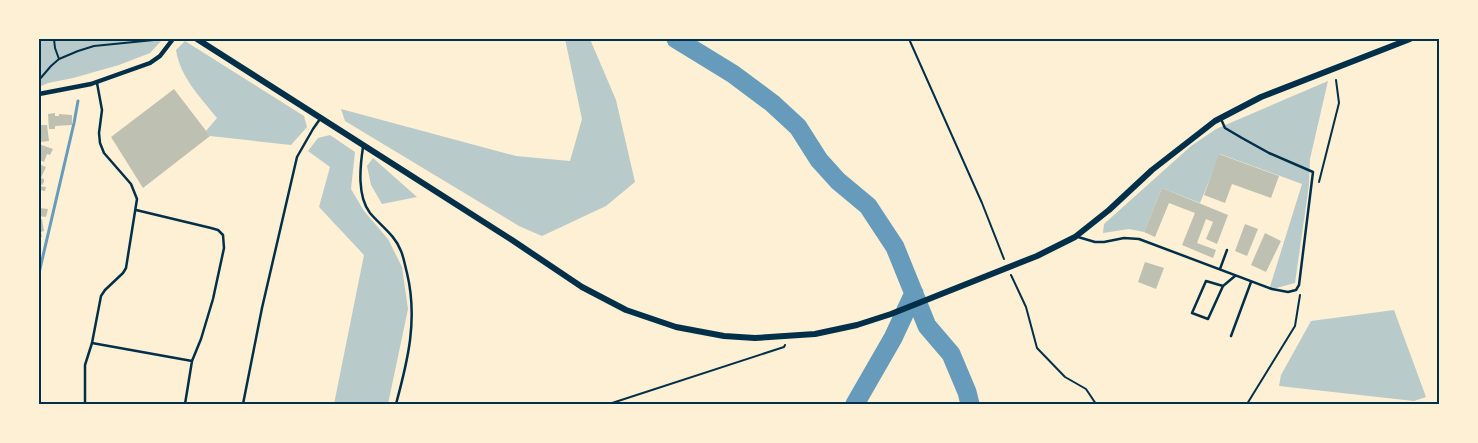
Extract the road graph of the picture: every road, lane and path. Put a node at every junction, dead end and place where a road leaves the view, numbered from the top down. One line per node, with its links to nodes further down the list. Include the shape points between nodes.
1 (54, 39): 7 (path)
2 (168, 39): 7 (path, via 94,46)
3 (173, 39): 9 (street, via 155,60)
4 (197, 39): 11 (main road)
5 (909, 39): 17 (path, via 982,203)
6 (1410, 39): 12 (main road, via 1261,97)
7 (59, 59): 8 (path)
8 (39, 80)
9 (97, 82): 10 (street); 14 (lane, via 102,110 100,144 131,184 137,199)
10 (39, 94)
11 (321, 118): 13 (main road); 28 (lane, via 297,157)
12 (1221, 118): 15 (main road, via 1152,170); 20 (lane, via 1229,131 1313,172 1296,290 1288,292)
13 (363, 145): 22 (main road, via 582,287 626,310 676,327 724,336); 29 (lane, via 362,195 370,212 398,244 412,301 410,339)
14 (136, 210): 24 (lane, via 126,268 101,296); 25 (lane, via 218,230 223,236 224,248 212,299)
15 (1075, 236): 17 (main road); 18 (lane, via 1096,242 1139,239)
16 (1227, 250): 18 (lane)
17 (1007, 268): 22 (main road, via 857,325); 31 (path, via 1026,307 1038,348 1065,377 1086,390)
18 (1220, 269): 19 (lane)
19 (1235, 276): 20 (lane); 21 (lane)
20 (1251, 282): 23 (lane)
21 (1223, 286): 21 (lane, via 1206,281 1192,312 1208,319)
22 (788, 336): 30 (path, via 784,347)
23 (1231, 336)
24 (92, 343): 25 (lane); 26 (lane, via 85,365)
25 (192, 361): 27 (lane)
26 (85, 404)
27 (185, 404)
28 (243, 404)
29 (396, 404)
30 (609, 404)
31 (1096, 404)

